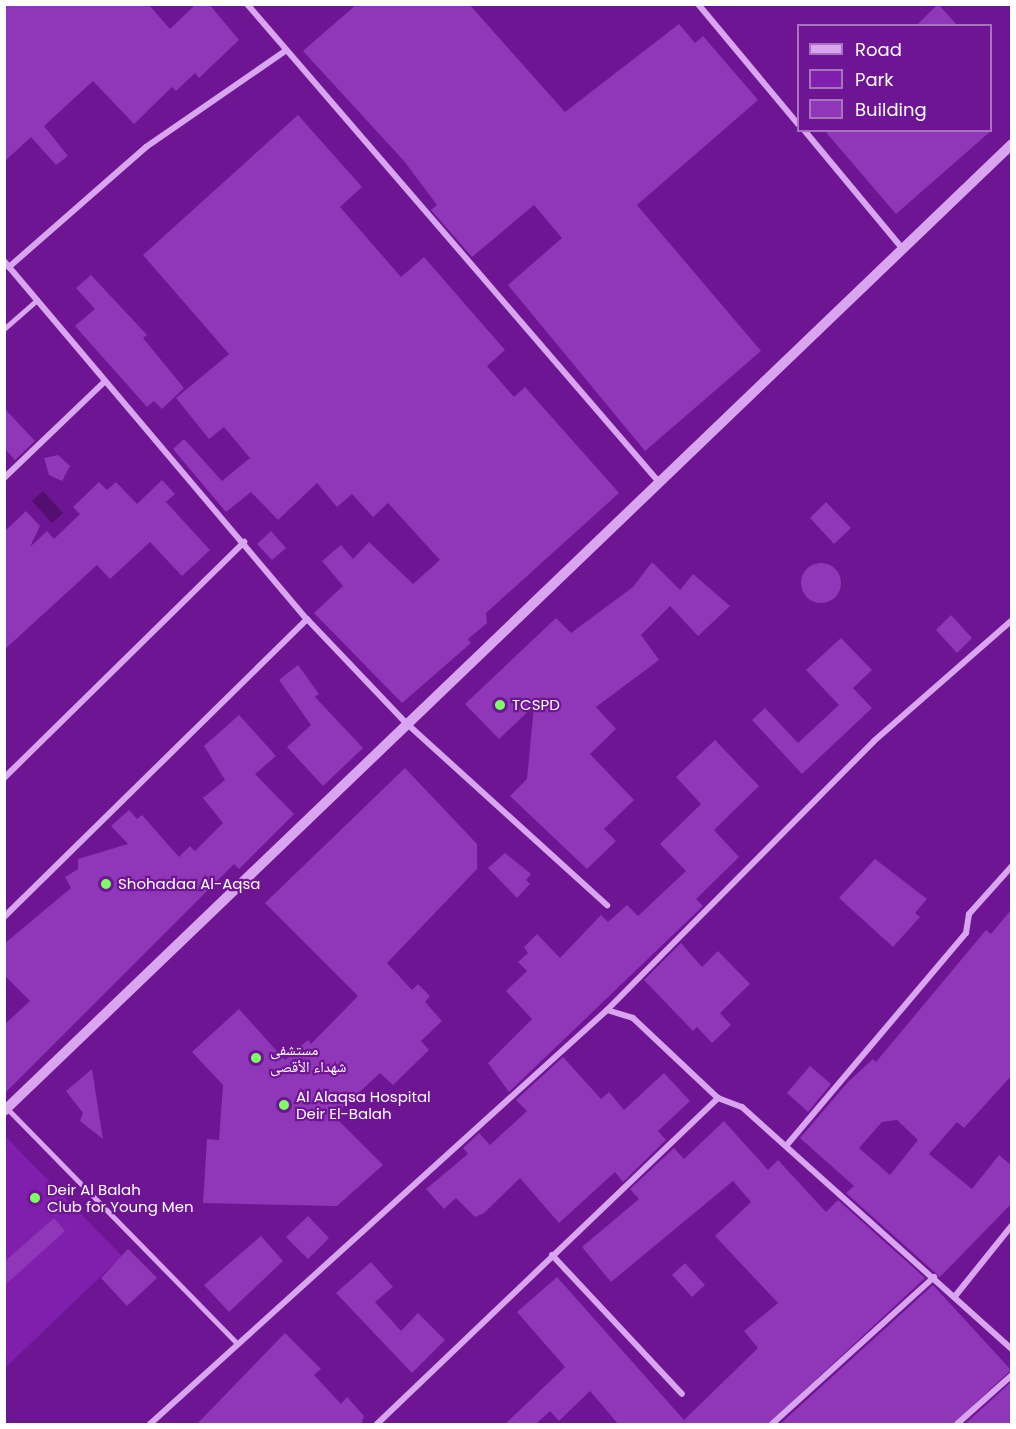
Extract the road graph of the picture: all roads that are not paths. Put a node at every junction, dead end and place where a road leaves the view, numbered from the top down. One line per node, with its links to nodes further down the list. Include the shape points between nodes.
1 (247, 4): 3 (street)
2 (698, 4): 4 (street)
3 (285, 51): 8 (street, via 146,147); 13 (street)
4 (797, 123)
5 (806, 132): 7 (street)
6 (1011, 144): 7 (street)
7 (903, 248): 13 (street)
8 (7, 264): 9 (street)
9 (36, 300): 10 (lane); 11 (street)
10 (4, 329)
11 (104, 382): 12 (street); 14 (street)
12 (4, 478)
13 (658, 481): 17 (street)
14 (244, 543): 15 (street); 18 (street)
15 (307, 619): 17 (street); 21 (street)
16 (1011, 620): 22 (street, via 873,741)
17 (405, 722): 20 (street); 24 (street)
18 (4, 778)
19 (1011, 866): 25 (street, via 969,914 966,933)
20 (607, 905)
21 (4, 917)
22 (607, 1010): 23 (street, via 633,1018); 30 (street, via 435,1171)
23 (718, 1098): 25 (street, via 742,1107); 27 (street)
24 (6, 1109): 30 (lane)
25 (786, 1146): 28 (street)
26 (1011, 1224): 29 (street)
27 (552, 1255): 33 (street); 35 (street)
28 (934, 1277): 29 (street); 36 (street)
29 (956, 1295): 31 (street)
30 (236, 1342): 34 (street)
31 (1011, 1349)
32 (1011, 1375): 37 (street)
33 (682, 1394)
34 (150, 1425)
35 (377, 1425)
36 (772, 1425)
37 (957, 1425)

